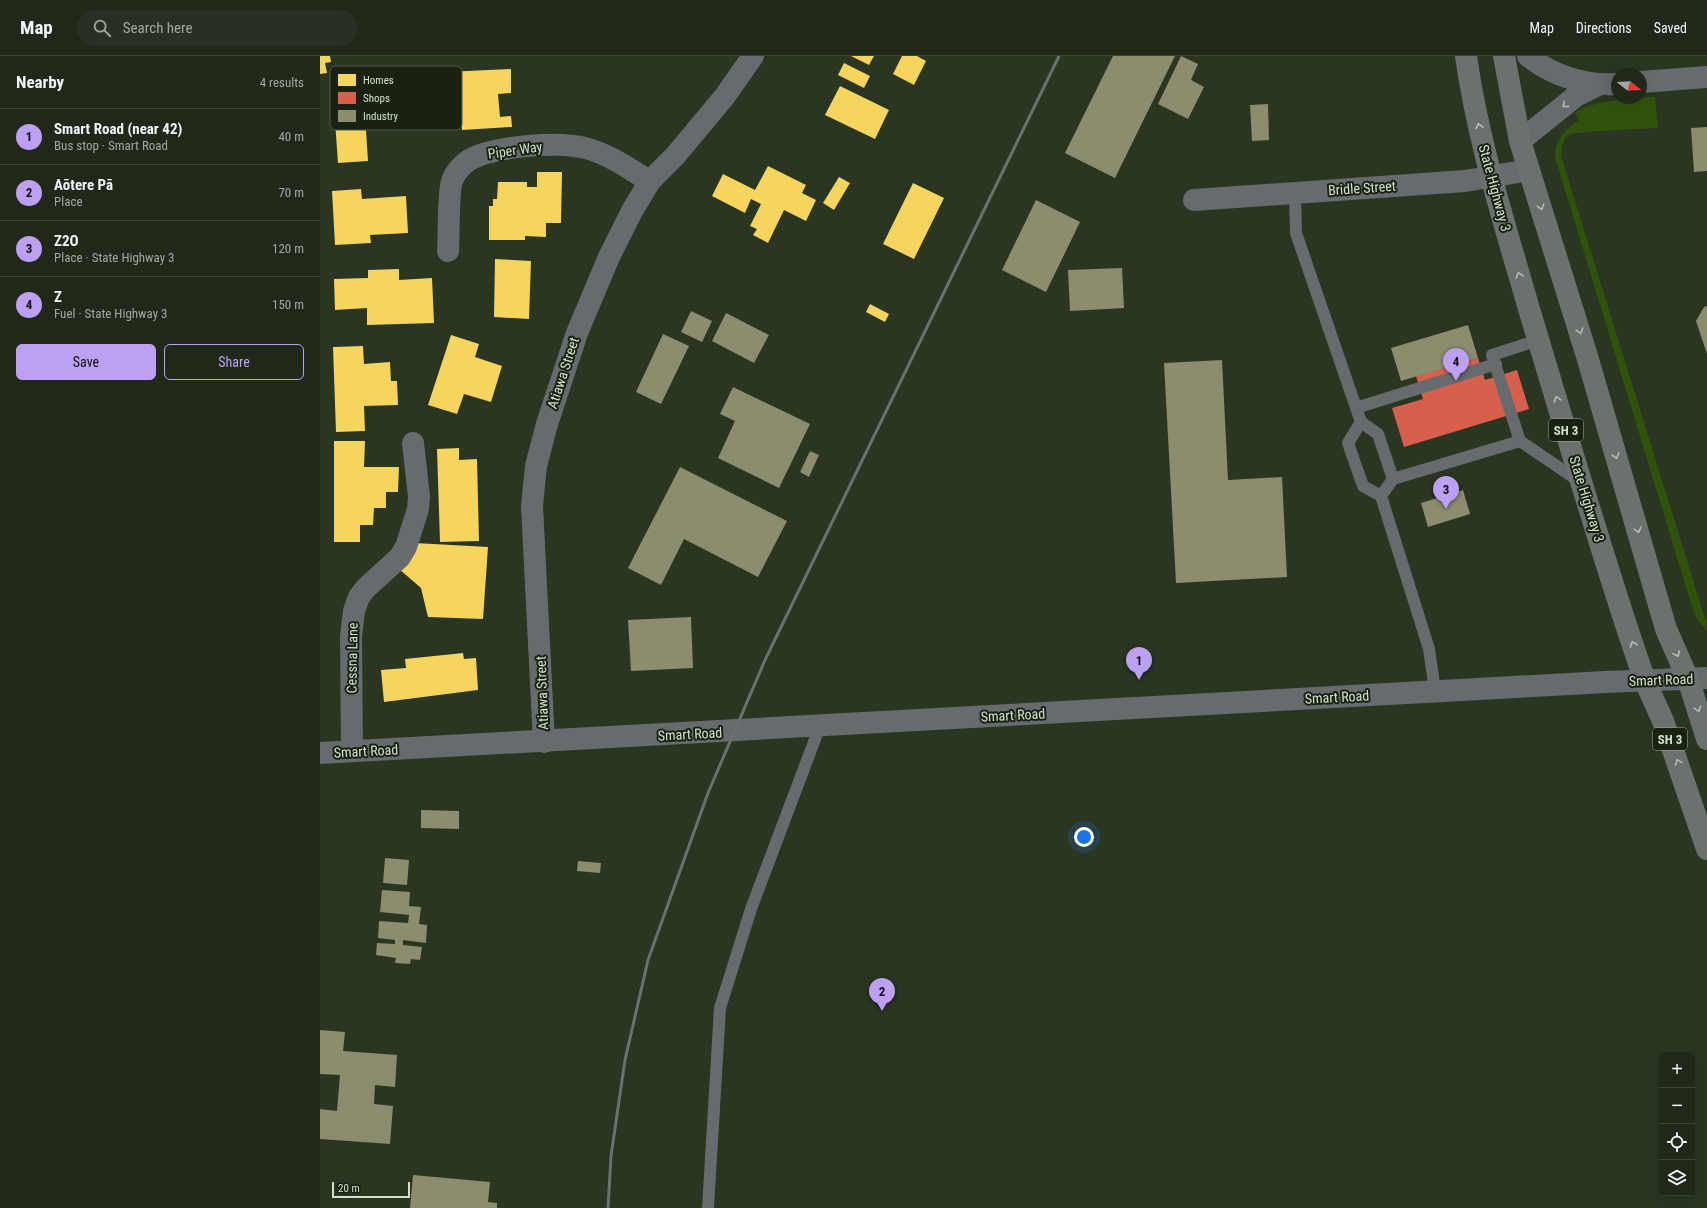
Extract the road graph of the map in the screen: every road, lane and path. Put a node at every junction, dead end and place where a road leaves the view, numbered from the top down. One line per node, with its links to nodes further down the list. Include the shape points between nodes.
1 (753, 56): 11 (street, Atiawa Street, via 725,96 675,156)
2 (1466, 56): 10 (highway, State Highway 3 / SH 3, one-way to 2, via 1472,97)
3 (1504, 56): 8 (highway, SH 3)
4 (1528, 56): 7 (street, via 1553,72 1572,80)
5 (1707, 77): 6 (street)
6 (1647, 82)
7 (1607, 84): 8 (street, one-way to 8, via 1576,96)
8 (1520, 141): 9 (highway, SH 3)
9 (1529, 170): 10 (street, Bridle Street); 24 (highway, SH 3, one-way to 24, via 1587,356 1666,629)
10 (1491, 178): 12 (street, Bridle Street); 15 (highway, State Highway 3 / SH 3, one-way to 10)
11 (650, 181): 14 (street, Piper Way, via 607,156 566,144 521,147 480,155 458,170 451,182); 29 (street, Atiawa Street, via 609,258 577,333 546,424 536,466 532,506)
12 (1295, 193): 13 (street, Bridle Street); 17 (lane, via 1296,233)
13 (1194, 200)
14 (448, 251)
15 (1539, 340): 16 (lane, via 1492,355); 22 (highway, State Highway 3 / SH 3, one-way to 15)
16 (1496, 364): 17 (lane); 19 (lane)
17 (1356, 408): 18 (lane)
18 (1361, 422): 21 (lane, via 1378,434); 23 (lane, via 1348,443 1363,486)
19 (1520, 440): 21 (lane); 22 (lane)
20 (413, 443): 30 (street, Cessna Lane, via 419,497 418,509 406,547 400,557 366,588 359,597 354,611 351,636)
21 (1393, 480): 23 (lane)
22 (1582, 483): 25 (highway, State Highway 3 / SH 3, one-way to 22)
23 (1382, 496): 26 (lane, via 1429,649)
24 (1698, 678): 25 (street, Smart Road); 28 (highway, SH 3, one-way to 28)
25 (1645, 681): 26 (street, Smart Road); 32 (highway, State Highway 3 / SH 3, one-way to 25, via 1666,728)
26 (1435, 691): 27 (street, Smart Road)
27 (820, 726): 29 (street, Smart Road); 33 (lane, via 751,909 720,1008)
28 (1707, 739)
29 (544, 742): 30 (street, Smart Road)
30 (352, 751): 31 (street, Smart Road)
31 (320, 753)
32 (1707, 849)
33 (708, 1208)

